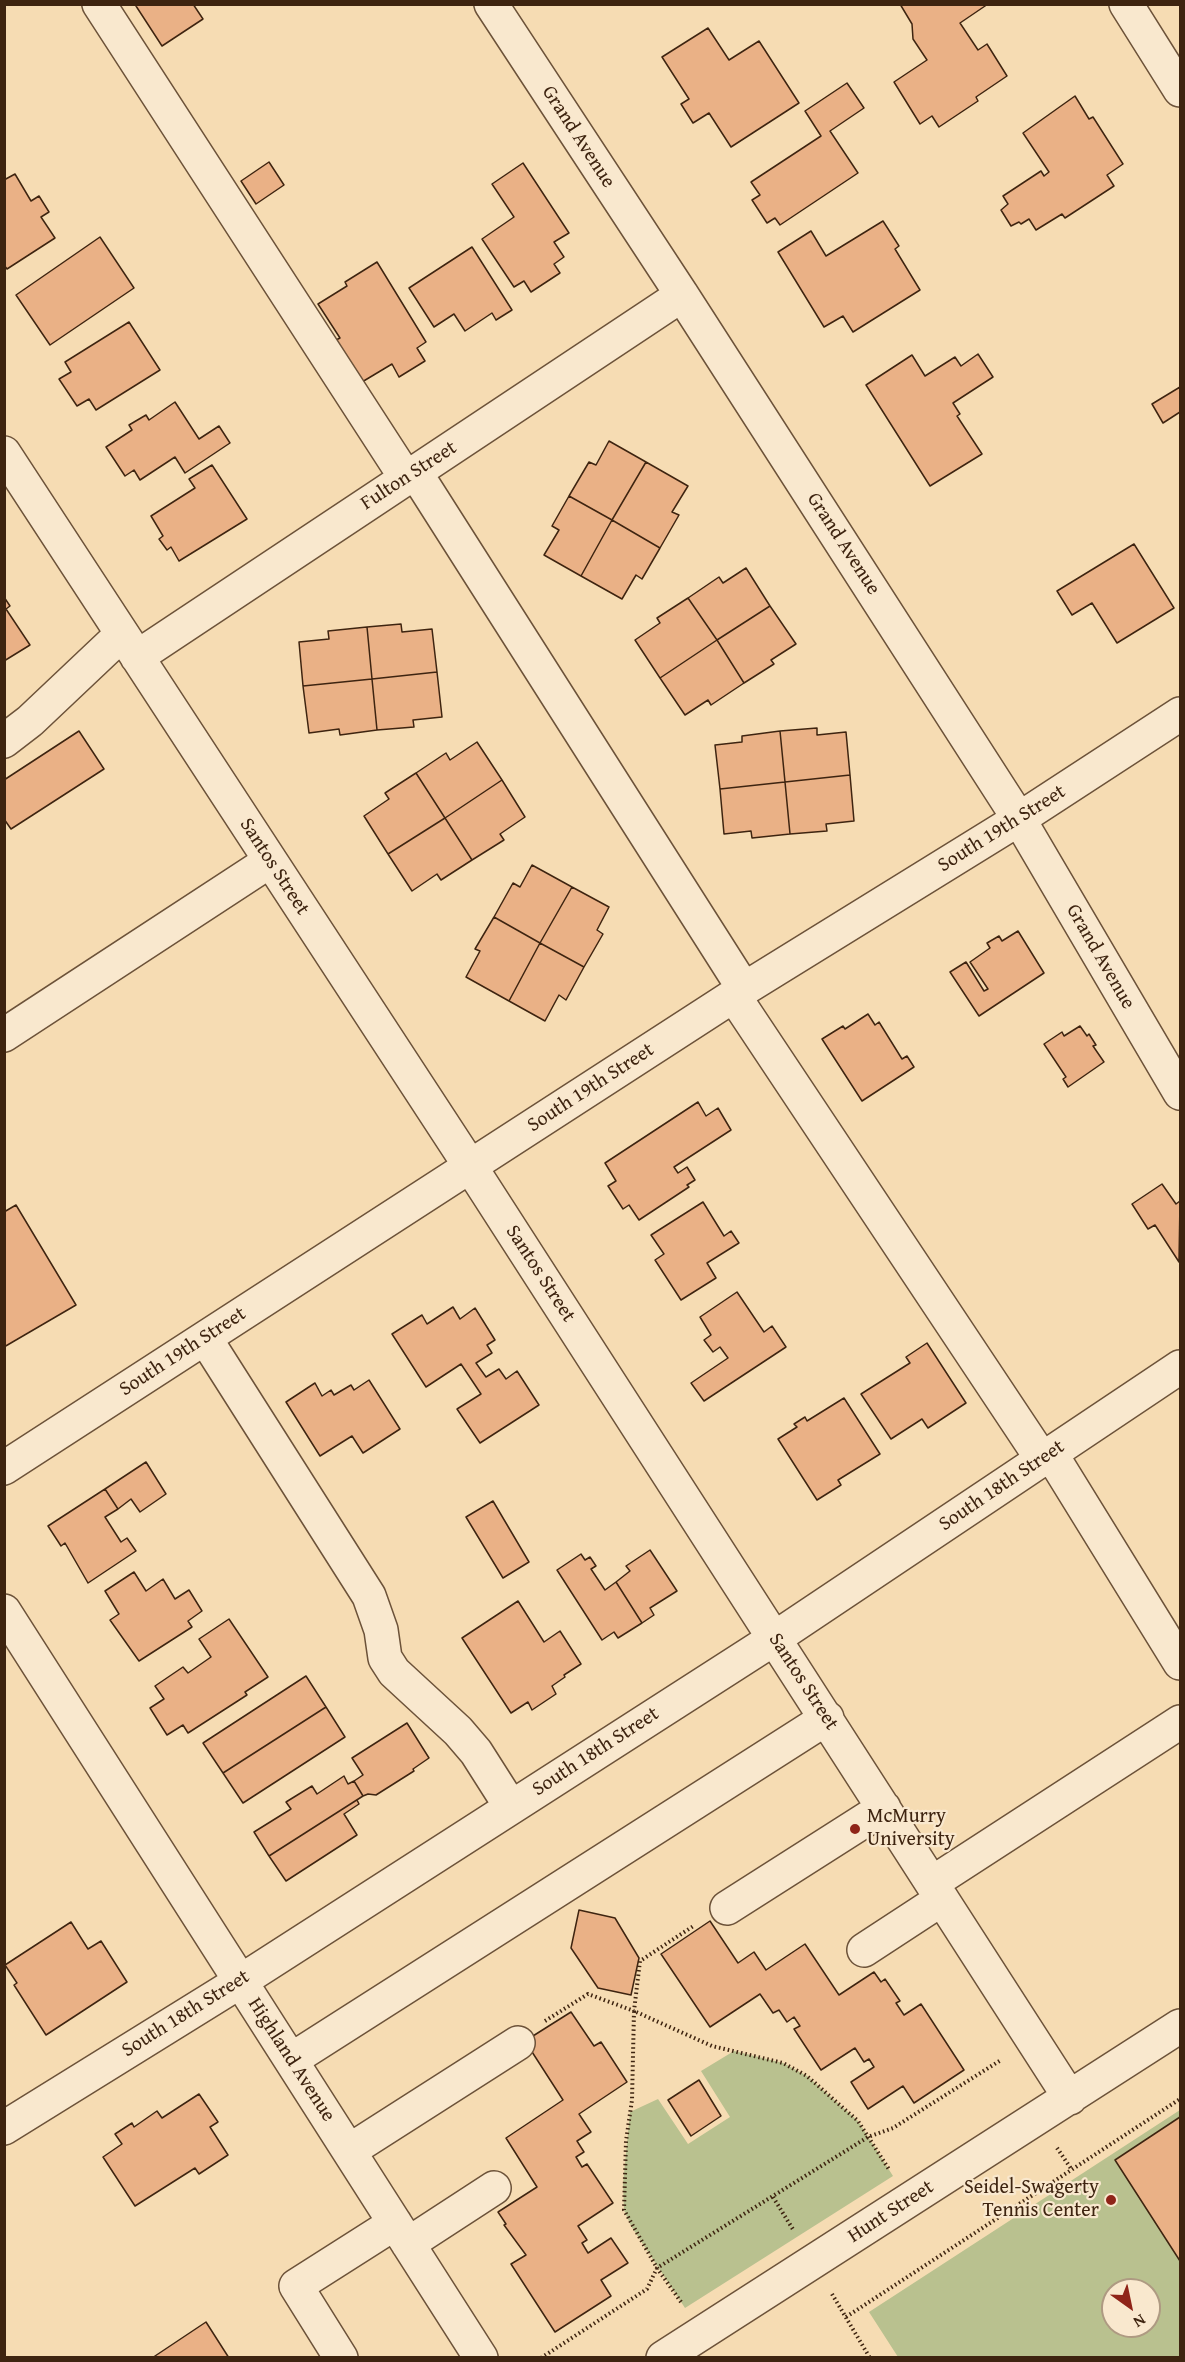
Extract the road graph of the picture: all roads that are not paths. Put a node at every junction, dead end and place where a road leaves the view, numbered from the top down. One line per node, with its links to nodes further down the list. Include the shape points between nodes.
1 (99, 4): 7 (street)
2 (491, 4): 5 (street, Grand Avenue)
3 (1126, 4): 4 (street)
4 (1180, 90)
5 (682, 295): 7 (street, Fulton Street); 11 (street, Grand Avenue)
6 (4, 453): 8 (street, Santos Street)
7 (411, 475): 8 (street, Fulton Street); 13 (street)
8 (129, 645): 10 (street, Fulton Street); 12 (street, Santos Street)
9 (1180, 714): 11 (street, South 19th Street)
10 (4, 741)
11 (1020, 819): 13 (street, South 19th Street); 15 (street, Grand Avenue)
12 (270, 861): 14 (street); 17 (street, Santos Street)
13 (739, 992): 17 (street, South 19th Street); 20 (street)
14 (4, 1035)
15 (1171, 1057): 16 (street, Grand Avenue)
16 (1180, 1093)
17 (470, 1166): 18 (street, South 19th Street); 23 (street, Santos Street)
18 (205, 1338): 21 (street, South 19th Street); 27 (street, via 369,1596 381,1630 385,1658 394,1672 464,1738)
19 (1180, 1367): 20 (street, South 18th Street)
20 (1046, 1456): 23 (street, South 18th Street); 24 (street)
21 (4, 1468)
22 (4, 1611): 32 (street, Highland Avenue)
23 (775, 1638): 25 (street, Santos Street); 27 (street, South 18th Street)
24 (1180, 1663)
25 (827, 1718): 28 (street, Santos Street); 35 (street)
26 (1180, 1722): 29 (street)
27 (511, 1807): 32 (street, South 18th Street)
28 (884, 1808): 29 (street, Santos Street); 30 (street)
29 (937, 1891): 31 (street); 36 (street, Santos Street)
30 (713, 1916)
31 (864, 1950)
32 (241, 1981): 35 (street, Highland Avenue); 37 (street, South 18th Street)
33 (1180, 2026): 36 (street, Hunt Street)
34 (529, 2034): 38 (street)
35 (291, 2060): 38 (street, Highland Avenue)
36 (1070, 2098): 43 (street, Hunt Street)
37 (4, 2128)
38 (349, 2151): 40 (street, Highland Avenue)
39 (494, 2188): 40 (street)
40 (402, 2234): 41 (street, via 296,2286); 42 (street, Highland Avenue)
41 (341, 2358)
42 (481, 2358)
43 (663, 2358)

